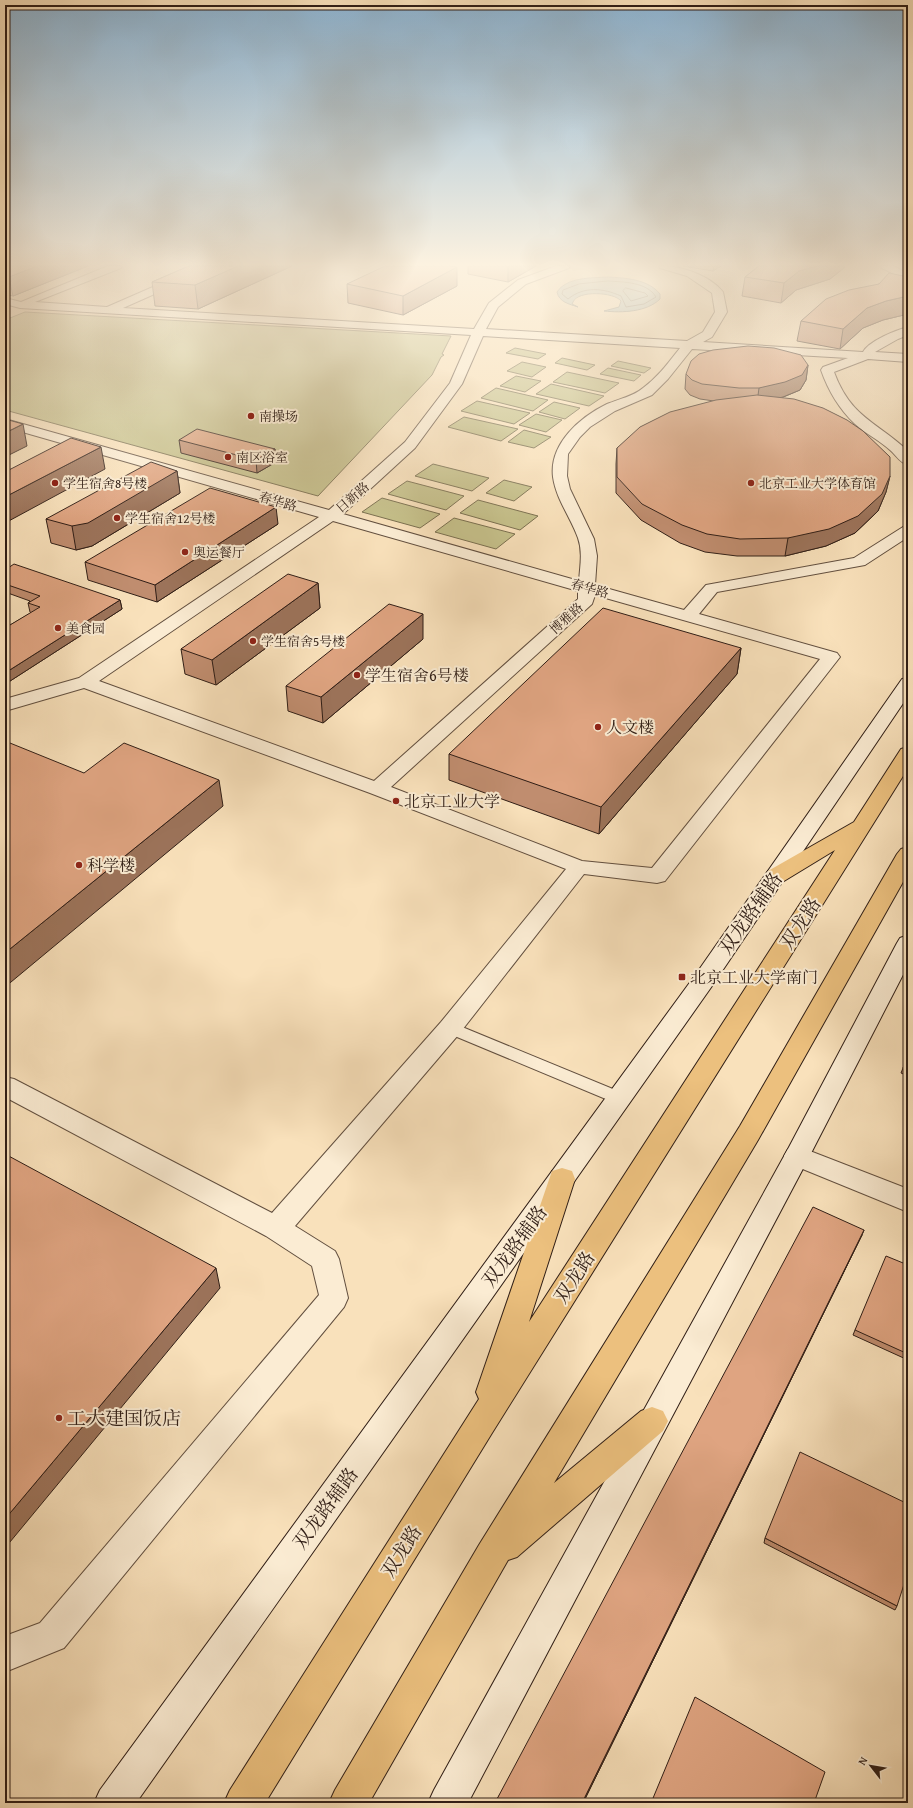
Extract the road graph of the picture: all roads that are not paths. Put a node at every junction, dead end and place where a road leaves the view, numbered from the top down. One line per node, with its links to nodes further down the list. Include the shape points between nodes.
1 (471, 350): 9 (street, 日新路, via 456,384 410,445)
2 (684, 350): 11 (street, 博雅路, via 647,392 597,416 575,434 561,454 560,476 563,489 586,539 589,556)
3 (785, 350): 5 (street)
4 (870, 350): 5 (street)
5 (868, 355): 6 (street); 8 (street, via 827,370 835,390 854,416)
6 (908, 358)
7 (5, 423): 9 (street, 春华路)
8 (908, 461)
9 (331, 516): 11 (street, 春华路); 13 (street, 日新路)
10 (908, 530): 12 (street, via 859,562 712,588)
11 (586, 587): 12 (street, 春华路); 17 (street, 博雅路, via 586,600)
12 (688, 616): 20 (street, 春华路, via 831,657 657,876)
13 (85, 682): 15 (street, 日新路); 17 (street)
14 (908, 683): 21 (street, 双龙路辅路)
15 (5, 705)
16 (908, 753): 18 (main road, 双龙路)
17 (377, 789): 20 (street)
18 (863, 824): 21 (main road); 31 (main road, 双龙路)
19 (908, 854): 32 (main road, via 749,1132)
20 (580, 867): 23 (street)
21 (776, 876): 25 (street, 双龙路辅路)
22 (908, 943): 26 (street)
23 (450, 1028): 25 (lane); 29 (street)
24 (5, 1086): 29 (street)
25 (619, 1098): 27 (street, 双龙路辅路)
26 (797, 1156): 28 (street); 30 (street)
27 (562, 1179): 31 (main road); 34 (street, 双龙路辅路)
28 (908, 1201)
29 (276, 1228): 33 (street, via 325,1259 334,1298 52,1636)
30 (652, 1421): 32 (main road); 37 (street)
31 (481, 1423): 35 (main road, 双龙路)
32 (491, 1557): 36 (main road)
33 (5, 1654)
34 (113, 1803)
35 (243, 1803)
36 (348, 1803)
37 (447, 1803)

